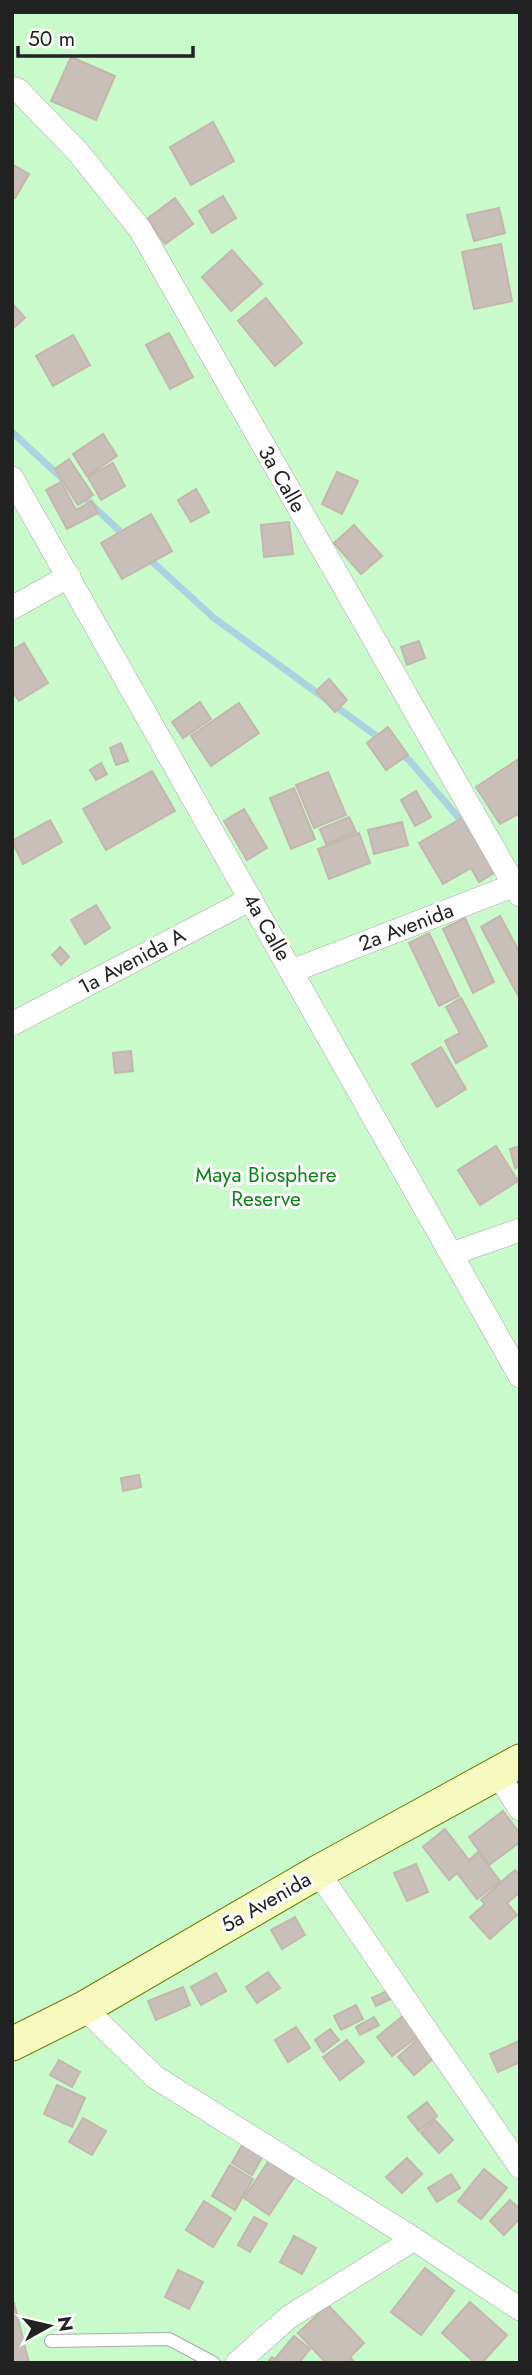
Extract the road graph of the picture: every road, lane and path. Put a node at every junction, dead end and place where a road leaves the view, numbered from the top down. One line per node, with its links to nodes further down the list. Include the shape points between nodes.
1 (12, 88): 5 (street, 3a Calle, via 79,152 139,229)
2 (12, 478): 3 (street, 4a Calle)
3 (69, 576): 4 (street); 6 (street, 4a Calle)
4 (12, 608)
5 (518, 888): 7 (street, 2a Avenida)
6 (251, 899): 7 (street, 4a Calle); 8 (street, 1a Avenida A)
7 (292, 971): 10 (street, 4a Calle)
8 (12, 1024)
9 (520, 1230): 10 (street)
10 (451, 1254): 11 (street, 4a Calle)
11 (520, 1376)
12 (508, 1767): 13 (street); 14 (street, 5a Avenida)
13 (520, 1809)
14 (318, 1872): 15 (street, 5a Avenida); 17 (street)
15 (84, 2008): 16 (street, 5a Avenida); 18 (street, via 155,2077)
16 (12, 2044)
17 (520, 2167)
18 (414, 2239): 19 (street); 22 (street, via 289,2317)
19 (520, 2309)
20 (51, 2341): 21 (lane, via 169,2339)
21 (214, 2363)
22 (237, 2363)

